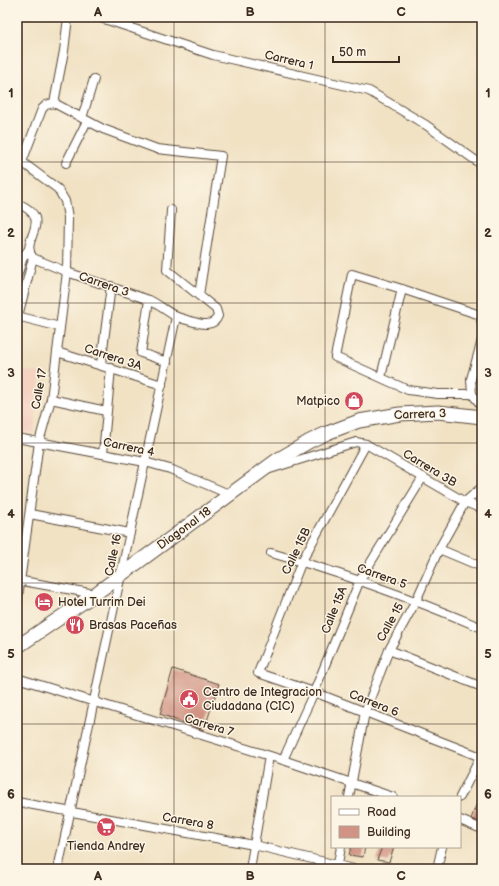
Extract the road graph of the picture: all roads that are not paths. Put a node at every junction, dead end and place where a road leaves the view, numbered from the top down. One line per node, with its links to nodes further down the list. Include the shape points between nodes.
1 (68, 17): 4 (street)
2 (98, 17): 8 (street, Carrera 1, via 213,55 369,91 426,125)
3 (94, 79): 5 (street)
4 (54, 103): 5 (street); 6 (street, via 42,109)
5 (84, 120): 7 (street); 16 (street, via 157,149 221,156)
6 (19, 161): 12 (street, Calle 17, via 58,189 65,201 68,217)
7 (66, 163)
8 (482, 165)
9 (17, 203): 11 (street, via 30,210 36,219)
10 (171, 210): 16 (street, via 167,270)
11 (31, 254): 12 (street, Carrera 3); 13 (street, via 23,257); 18 (street)
12 (67, 272): 14 (street, Carrera 3); 21 (street, Calle 17)
13 (17, 276)
14 (111, 286): 17 (street, Carrera 3); 25 (street)
15 (402, 289): 20 (street, via 480,315); 27 (street); 27 (street, via 352,274 335,358)
16 (199, 295): 19 (street, Carrera 3, via 216,309 216,321 203,324)
17 (148, 300): 19 (street, Carrera 3); 24 (street, Carrera 3A, via 141,353)
18 (18, 316): 21 (street)
19 (176, 317): 24 (street, Calle 16)
20 (482, 324)
21 (60, 327): 23 (street, Calle 17)
22 (482, 340): 29 (street, via 471,379)
23 (57, 352): 25 (street, Carrera 3A); 30 (street, Calle 17)
24 (167, 362): 28 (street, Calle 16)
25 (101, 364): 26 (street, Carrera 3A)
26 (111, 368): 28 (street, Carrera 3A); 32 (street)
27 (381, 377): 29 (street, via 408,390 438,394)
28 (162, 385): 39 (street, Calle 16)
29 (472, 394): 31 (street)
30 (51, 399): 32 (street); 36 (street, Calle 17)
31 (482, 406)
32 (106, 411): 38 (street)
33 (482, 417): 34 (main road, Carrera 3, via 458,413 419,412)
34 (359, 421): 40 (main road, Diagonal 18, via 310,441)
35 (17, 438): 36 (street, Carrera 4)
36 (39, 442): 38 (street, Carrera 4); 46 (street, Calle 17)
37 (366, 444): 40 (street, via 356,442); 41 (street, Carrera 3B); 50 (street, Calle 15B)
38 (103, 454): 39 (street, Carrera 4)
39 (145, 462): 43 (street, Carrera 4, via 170,469); 47 (street, Calle 16)
40 (262, 472): 43 (main road, Diagonal 18)
41 (423, 477): 44 (street, Carrera 3B); 54 (street, Calle 15A)
42 (482, 487): 44 (street, Calle 15)
43 (231, 495): 52 (main road, Diagonal 18)
44 (465, 502): 45 (street, Carrera 3B); 48 (street, Calle 15)
45 (482, 509)
46 (30, 514): 47 (street); 53 (street, Calle 17)
47 (130, 533): 52 (street, Calle 16)
48 (439, 549): 51 (street); 56 (street, Calle 15)
49 (271, 553): 50 (street, Carrera 5)
50 (302, 561): 54 (street, Carrera 5); 61 (street, Calle 15B)
51 (482, 567)
52 (121, 574): 55 (main road, Diagonal 18); 65 (street, Calle 16)
53 (18, 580): 55 (street); 57 (street, Calle 17)
54 (360, 580): 56 (street, Carrera 5); 64 (street, Calle 15A)
55 (96, 594): 59 (main road, Diagonal 18)
56 (416, 601): 58 (street, Carrera 5); 60 (street, Calle 15)
57 (17, 604)
58 (482, 628)
59 (17, 648)
60 (388, 650): 63 (street); 66 (street, Calle 15)
61 (258, 673): 64 (street, Carrera 6)
62 (17, 678): 65 (street, Carrera 7)
63 (482, 687)
64 (314, 692): 66 (street, Carrera 6); 69 (street, Calle 15A)
65 (94, 701): 67 (street, Carrera 7); 75 (street, Calle 16)
66 (365, 712): 68 (street, Carrera 6); 70 (street, Calle 15)
67 (269, 756): 69 (street, Carrera 7); 78 (street)
68 (481, 756): 73 (street)
69 (283, 760): 70 (street, Carrera 7)
70 (352, 783): 71 (street, Calle 15); 72 (street, Carrera 7)
71 (349, 796)
72 (390, 796)
73 (461, 796)
74 (17, 802): 75 (street, Carrera 8)
75 (70, 812): 78 (street, Carrera 8); 82 (street, Calle 16)
76 (461, 820): 77 (street)
77 (482, 829)
78 (254, 845): 81 (street, Carrera 8); 83 (street)
79 (341, 848): 81 (street)
80 (442, 848): 85 (street)
81 (337, 867): 84 (street, Carrera 8)
82 (58, 869)
83 (250, 869)
84 (354, 869)
85 (437, 869)

